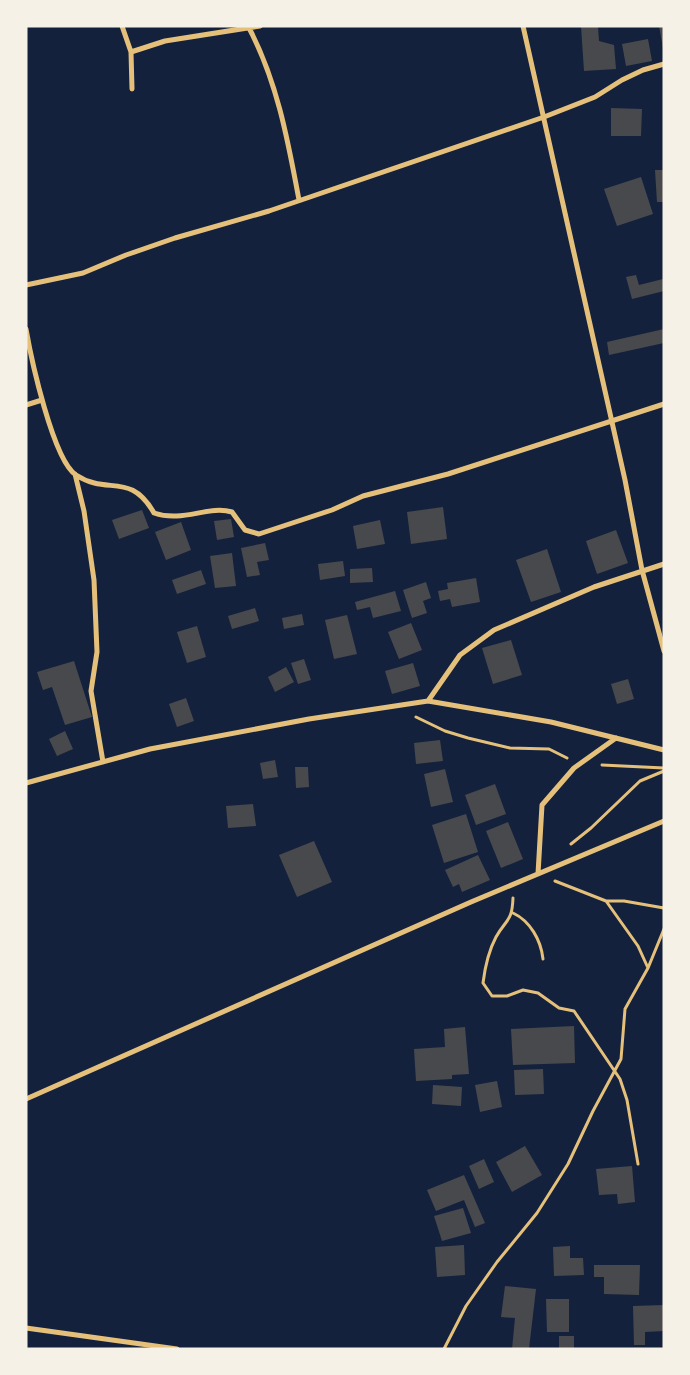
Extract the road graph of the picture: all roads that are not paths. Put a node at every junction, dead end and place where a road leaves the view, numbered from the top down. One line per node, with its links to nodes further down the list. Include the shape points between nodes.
1 (122, 26): 5 (street)
2 (260, 26): 4 (street)
3 (523, 26): 8 (street)
4 (248, 27): 5 (street, via 165,42); 9 (street, via 262,55 283,120)
5 (131, 52): 7 (street)
6 (664, 64): 8 (street, via 642,70 595,97)
7 (132, 89)
8 (544, 117): 9 (street); 15 (street)
9 (298, 200): 10 (street, via 167,241 84,273)
10 (26, 285)
11 (26, 329): 12 (street)
12 (42, 400): 14 (street); 16 (street, via 60,451)
13 (664, 404): 15 (street)
14 (26, 405)
15 (611, 421): 16 (street, via 448,474 363,496 332,510 259,534 245,530 232,512 168,518 154,513 146,499 133,489 98,485); 18 (street)
16 (75, 474): 23 (street, via 94,580 97,652 91,690)
17 (664, 564): 18 (street)
18 (642, 570): 19 (street); 20 (street, via 494,630 460,655)
19 (664, 651)
20 (428, 702): 21 (street, via 551,722); 23 (street, via 150,749)
21 (616, 738): 22 (street); 26 (street, via 579,764 542,805)
22 (664, 750)
23 (103, 762): 24 (street)
24 (26, 783)
25 (664, 821): 26 (street)
26 (538, 874): 27 (street)
27 (26, 1099)
28 (26, 1328): 29 (street)
29 (177, 1349)

